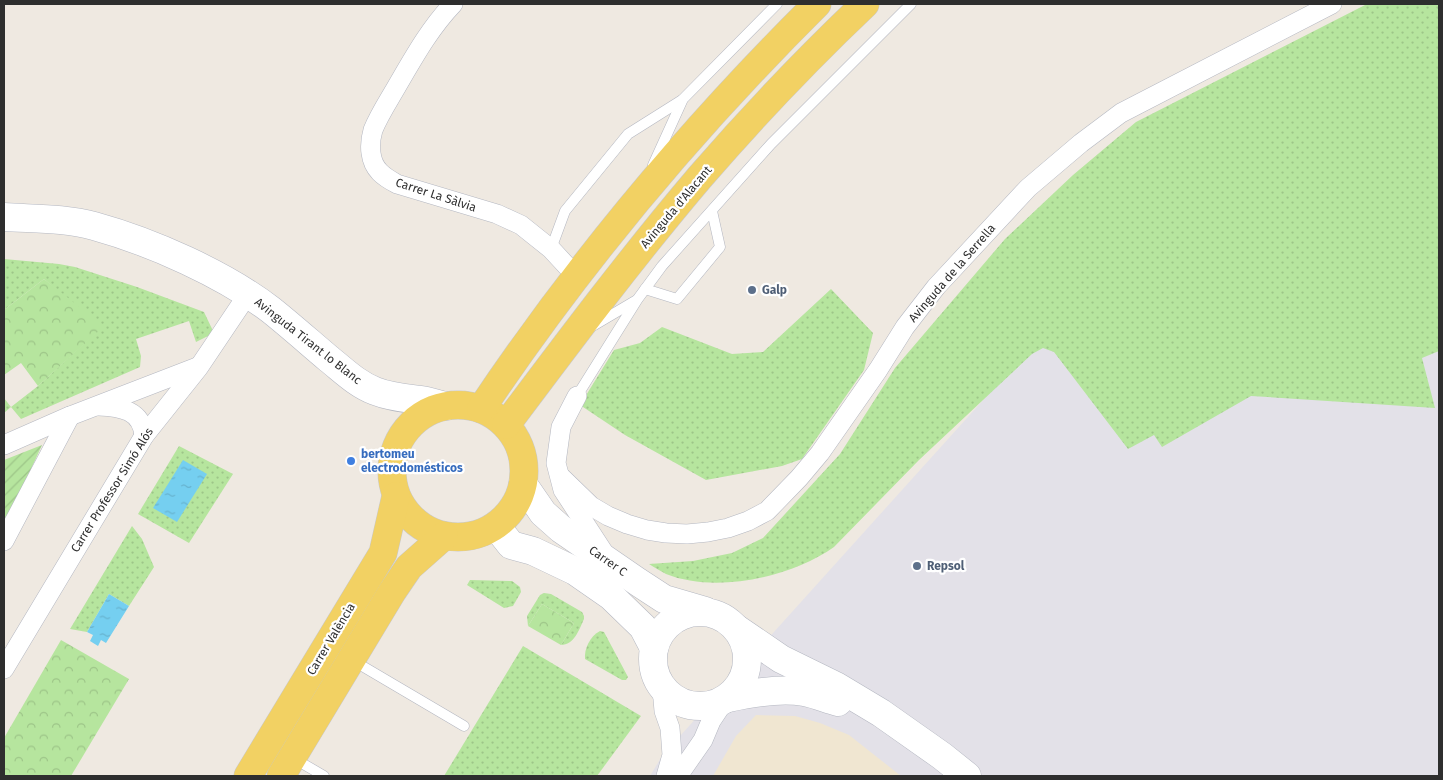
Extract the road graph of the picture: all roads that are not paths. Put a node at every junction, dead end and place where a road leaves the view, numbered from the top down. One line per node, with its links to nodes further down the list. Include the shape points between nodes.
1 (454, 4): 7 (street, Carrer La Sàlvia)
2 (777, 4): 8 (lane)
3 (817, 4): 9 (main road, via 706,120)
4 (864, 4): 17 (main road, Avinguda d'Alacant, via 794,73 700,178)
5 (911, 4): 10 (lane, via 771,144)
6 (1332, 4): 27 (street, Avinguda de la Serrella, via 1121,113 1028,188 936,287 820,453 767,511 748,521 708,532 653,531 627,524 591,506)
7 (437, 12): 12 (street, Carrer La Sàlvia, via 373,131 371,155 376,167 384,177 397,184 497,214 522,225)
8 (683, 99): 9 (lane); 12 (lane, via 628,134 565,211)
9 (638, 199): 13 (main road)
10 (712, 211): 14 (lane, via 662,266); 14 (lane, via 720,246 677,299)
11 (4, 218): 15 (street, Avinguda Tirant lo Blanc, via 53,219 93,226 147,243)
12 (551, 249): 13 (street, Carrer La Sàlvia)
13 (576, 276): 22 (main road)
14 (645, 290): 16 (lane)
15 (248, 294): 18 (street, Carrer Professor Simó Alós); 21 (street, Avinguda Tirant lo Blanc, via 356,381 387,396)
16 (637, 300): 17 (lane); 19 (lane)
17 (571, 338): 24 (main road, Avinguda d'Alacant)
18 (199, 367): 20 (street); 25 (street, Carrer Professor Simó Alós)
19 (578, 396): 27 (street, via 561,428 556,463)
20 (98, 406): 23 (street); 25 (street, via 123,408 131,412 143,426)
21 (446, 406): 22 (main road); 29 (main road, via 420,416 398,443 392,461)
22 (481, 409): 24 (main road)
23 (70, 416): 26 (street); 32 (street)
24 (506, 425): 28 (main road, via 522,452)
25 (144, 436): 38 (street, Carrer Professor Simó Alós)
26 (4, 445)
27 (560, 476): 33 (street, via 563,490)
28 (523, 484): 30 (main road, via 518,500); 33 (street, Carrer C, via 543,513)
29 (396, 496): 31 (main road, via 419,525); 44 (main road, Carrer València, via 383,553)
30 (496, 526): 31 (main road, via 467,537); 36 (street, via 511,545 533,551 575,571 611,596 643,627)
31 (444, 536): 37 (main road, via 410,567)
32 (4, 541)
33 (610, 563): 34 (street, Carrer C, via 664,599)
34 (711, 613): 35 (street, via 724,618); 36 (street, via 682,615 669,623)
35 (737, 629): 40 (street, via 745,642 746,672); 41 (street, via 781,659)
36 (654, 648): 39 (street, via 652,662)
37 (352, 660): 42 (lane); 43 (main road)
38 (4, 668)
39 (662, 688): 40 (street, via 672,698 698,707); 46 (street, via 672,755)
40 (727, 699): 41 (street, via 751,693 803,691); 47 (street)
41 (881, 713): 48 (street)
42 (464, 726)
43 (286, 767): 45 (lane)
44 (248, 776)
45 (324, 776)
46 (666, 776)
47 (678, 776)
48 (967, 776)

